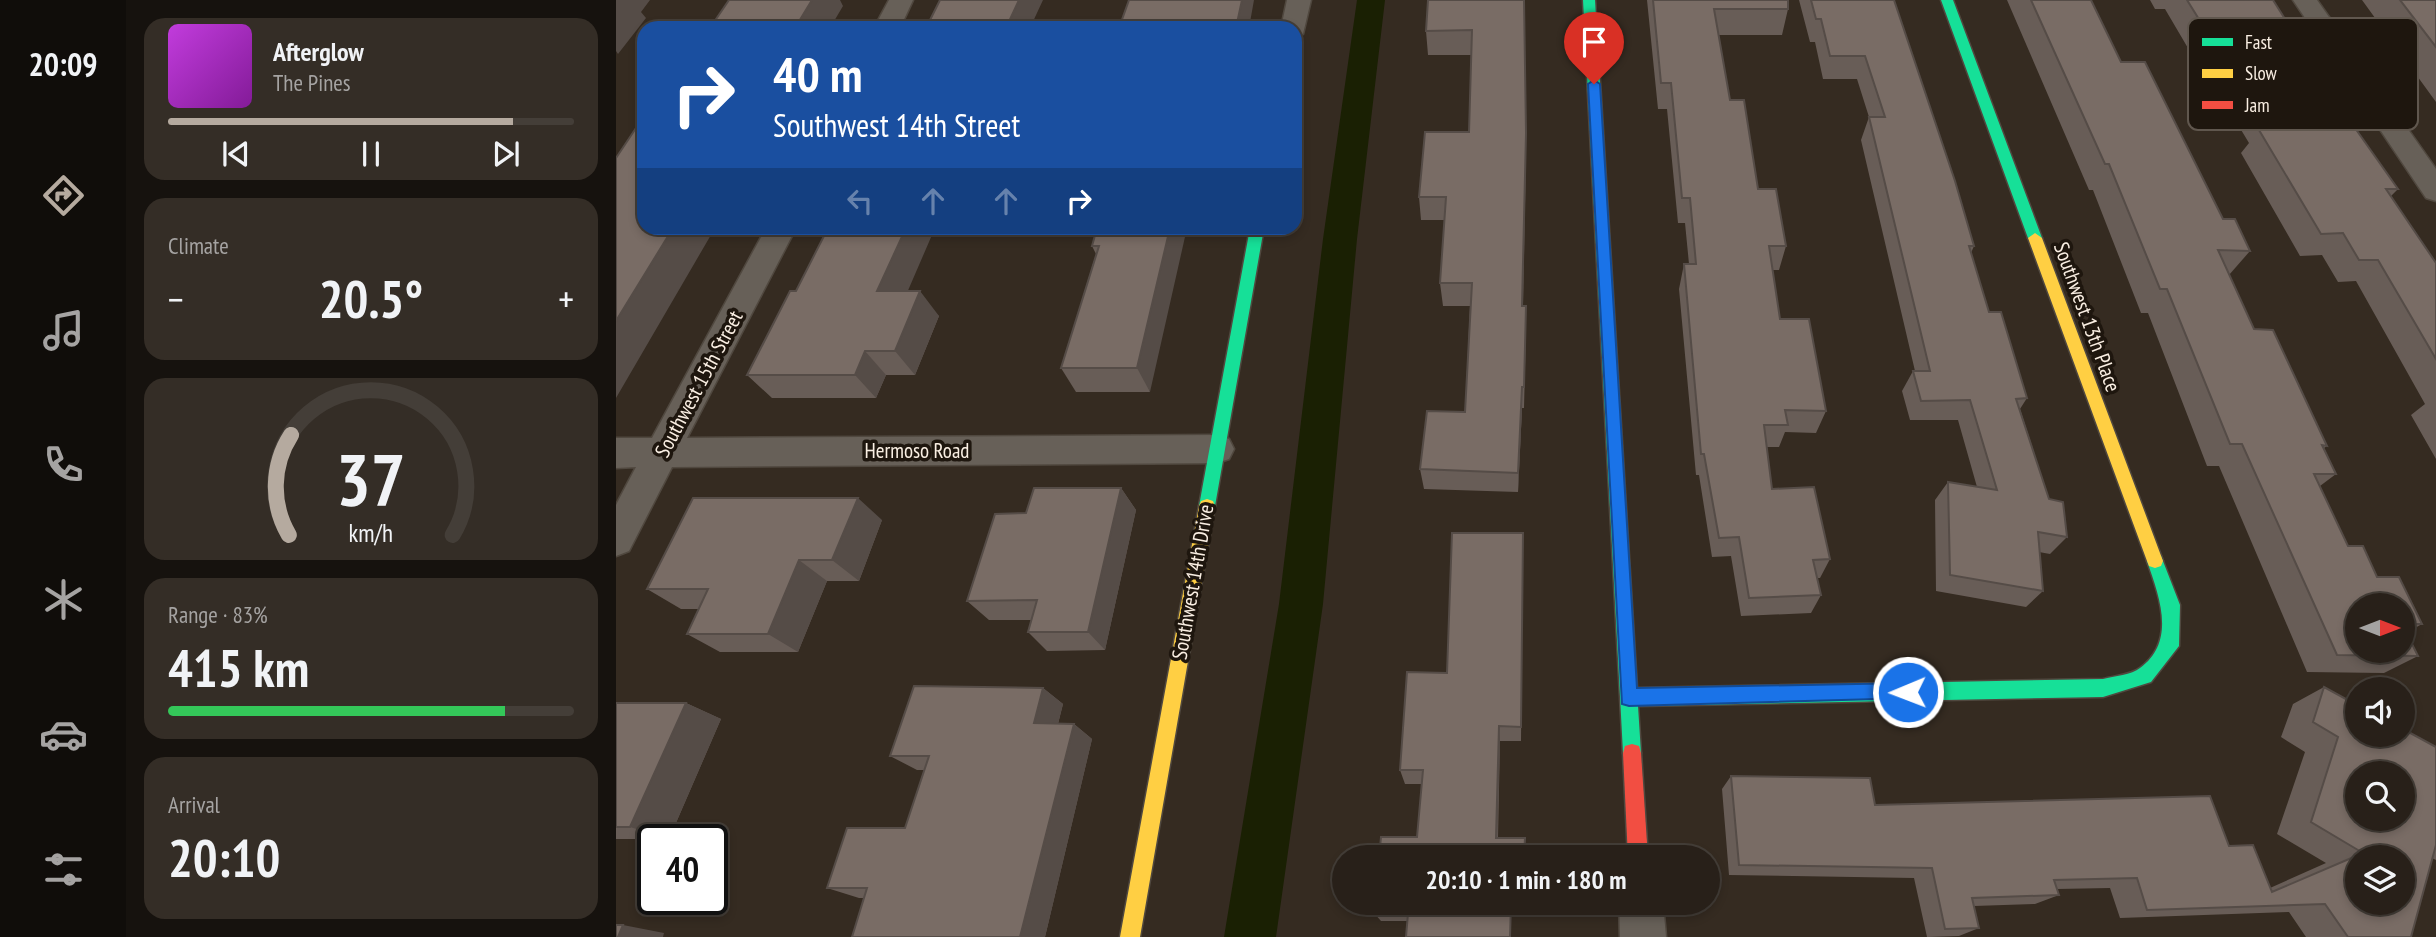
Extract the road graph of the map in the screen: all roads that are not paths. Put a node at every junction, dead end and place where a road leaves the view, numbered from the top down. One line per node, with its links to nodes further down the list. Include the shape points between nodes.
1 (901, 0): 7 (street)
2 (1299, 0): 8 (street)
3 (1589, 0): 17 (street)
4 (1947, 0): 17 (street, Southwest 13th Place, via 2171,605 2170,646 2146,676 2103,688)
5 (2305, 0): 6 (street)
6 (2317, 18)
7 (890, 21)
8 (1295, 21)
9 (2394, 130): 10 (street)
10 (2436, 191)
11 (777, 235): 15 (street, Southwest 15th Street)
12 (1257, 235): 13 (street, Southwest 14th Drive)
13 (1217, 449): 15 (street, Hermoso Road); 20 (street, Southwest 14th Drive)
14 (616, 453): 15 (street, Hermoso Road)
15 (662, 453): 16 (street, Southwest 15th Street)
16 (616, 540)
17 (1629, 697): 18 (street)
18 (1637, 845)
19 (1642, 915): 21 (street)
20 (1130, 937)
21 (1643, 937)

